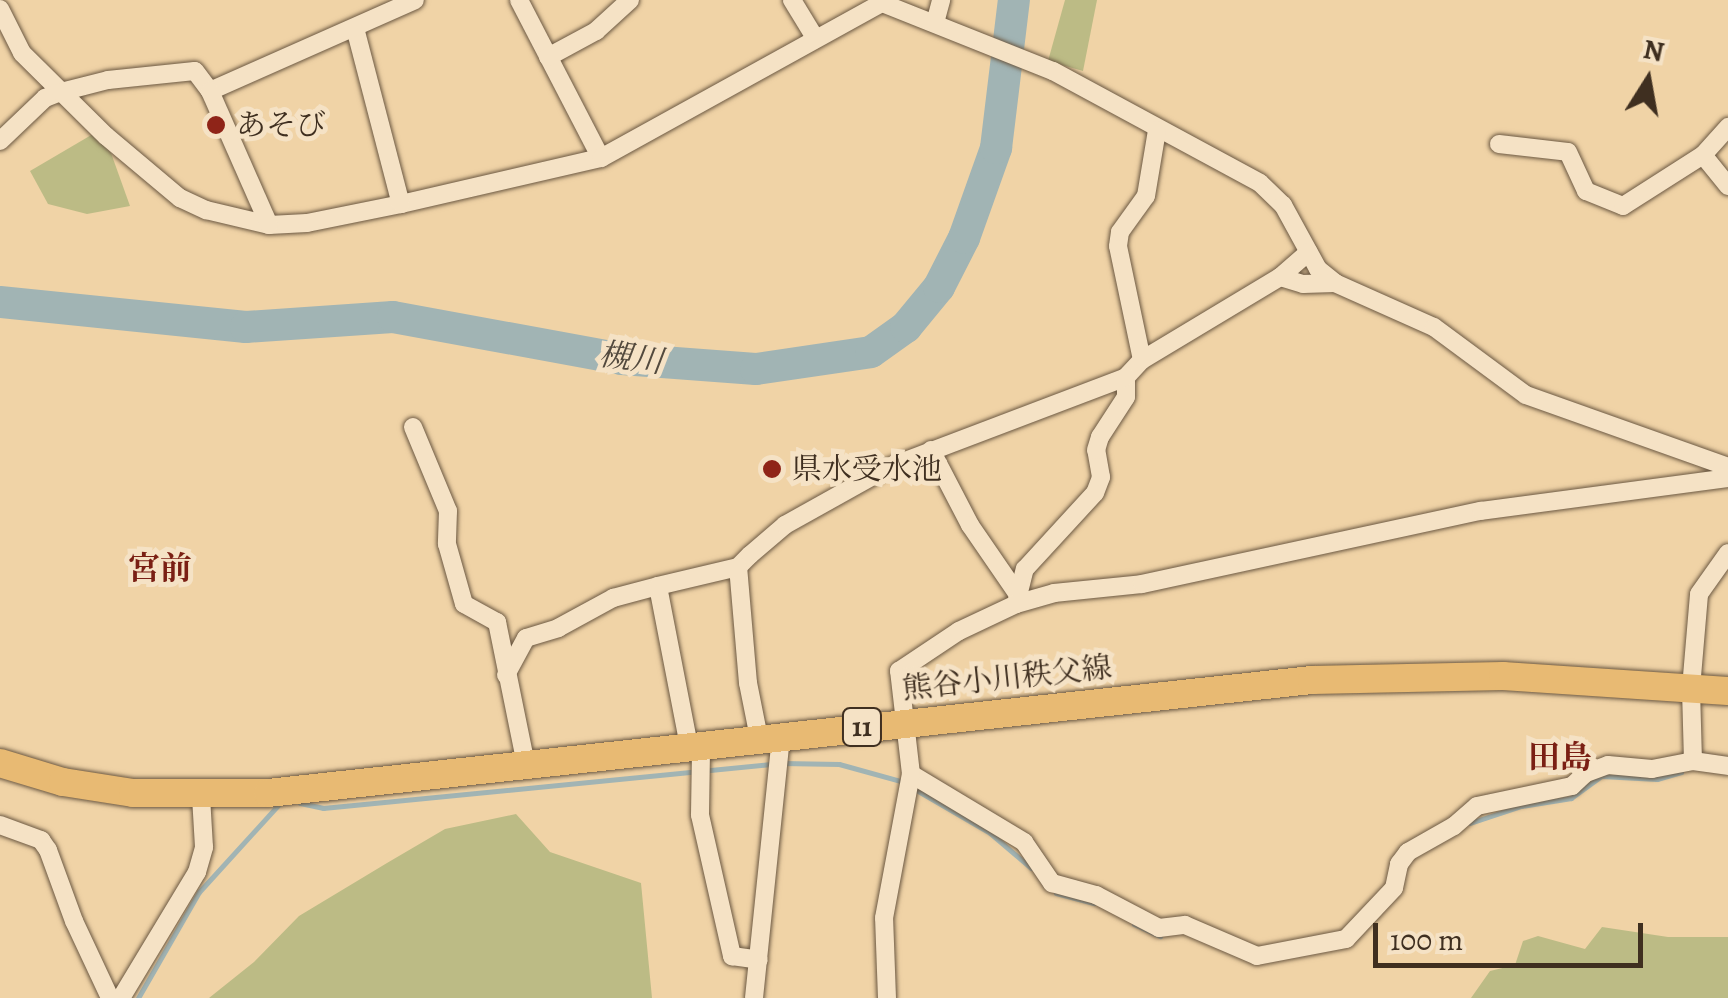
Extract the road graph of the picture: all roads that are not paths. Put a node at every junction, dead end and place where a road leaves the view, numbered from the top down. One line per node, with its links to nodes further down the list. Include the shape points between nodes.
1 (415, 0): 9 (street)
2 (519, 0): 11 (street)
3 (630, 0): 11 (street, via 596,31)
4 (792, 0): 10 (street)
5 (941, 0): 8 (street)
6 (884, 2): 8 (street); 10 (street)
7 (0, 9): 13 (street, via 22,54)
8 (935, 23): 15 (street, via 1053,71)
9 (355, 28): 12 (street); 21 (street)
10 (814, 36): 19 (street)
11 (548, 57): 19 (street)
12 (210, 90): 13 (street, via 195,71); 22 (street)
13 (61, 92): 16 (street, via 45,98); 22 (street, via 180,198)
14 (1728, 127): 18 (street)
15 (1157, 130): 23 (street, via 1260,183 1283,205); 26 (street, via 1146,196 1120,232 1118,246)
16 (0, 141)
17 (1499, 144): 18 (street, via 1568,152 1586,190 1624,206)
18 (1703, 155): 20 (street)
19 (600, 158): 21 (street)
20 (1728, 186)
21 (401, 204): 22 (street)
22 (268, 225)
23 (1309, 252): 24 (street); 25 (street)
24 (1280, 277): 25 (street); 26 (street)
25 (1335, 282): 30 (street, via 1434,327 1526,395)
26 (1142, 360): 27 (street)
27 (1126, 377): 29 (street); 35 (street, via 1126,397 1096,450 1101,478 1095,492 1025,569)
28 (413, 427): 36 (street, via 448,510 447,544 464,604 497,622)
29 (931, 450): 33 (street, via 785,525); 35 (street)
30 (1728, 467)
31 (1728, 478): 35 (street, via 1481,511 1196,573)
32 (1728, 553): 37 (street, via 1700,594)
33 (738, 567): 34 (street); 40 (street, via 748,683)
34 (658, 586): 36 (street, via 526,638); 41 (street)
35 (1016, 598): 39 (street, via 899,671)
36 (506, 675): 44 (street)
37 (1691, 688): 38 (main road, 熊谷小川秩父線 / 11); 39 (main road, 熊谷小川秩父線 / 11, via 1503,676 1312,680); 42 (street)
38 (1728, 691)
39 (905, 722): 40 (main road, 熊谷小川秩父線 / 11); 46 (street)
40 (770, 737): 41 (main road, 熊谷小川秩父線 / 11); 49 (street)
41 (695, 748): 44 (main road, 熊谷小川秩父線 / 11); 49 (street, via 700,815 732,956)
42 (1692, 761): 45 (street); 46 (street, via 1652,769 1608,766 1560,790 1478,806 1408,852 1394,888 1346,939 1257,956 1186,925 1159,928 1096,895 1052,882 1024,842)
43 (0, 764): 47 (main road, 熊谷小川秩父線 / 11, via 102,789)
44 (526, 764): 47 (main road, 熊谷小川秩父線 / 11)
45 (1728, 766)
46 (911, 774): 53 (street, via 884,918)
47 (202, 796): 51 (street, via 198,872)
48 (0, 825): 50 (street, via 41,840 48,850)
49 (759, 960): 52 (street)
50 (110, 998)
51 (121, 998)
52 (754, 998)
53 (887, 998)

